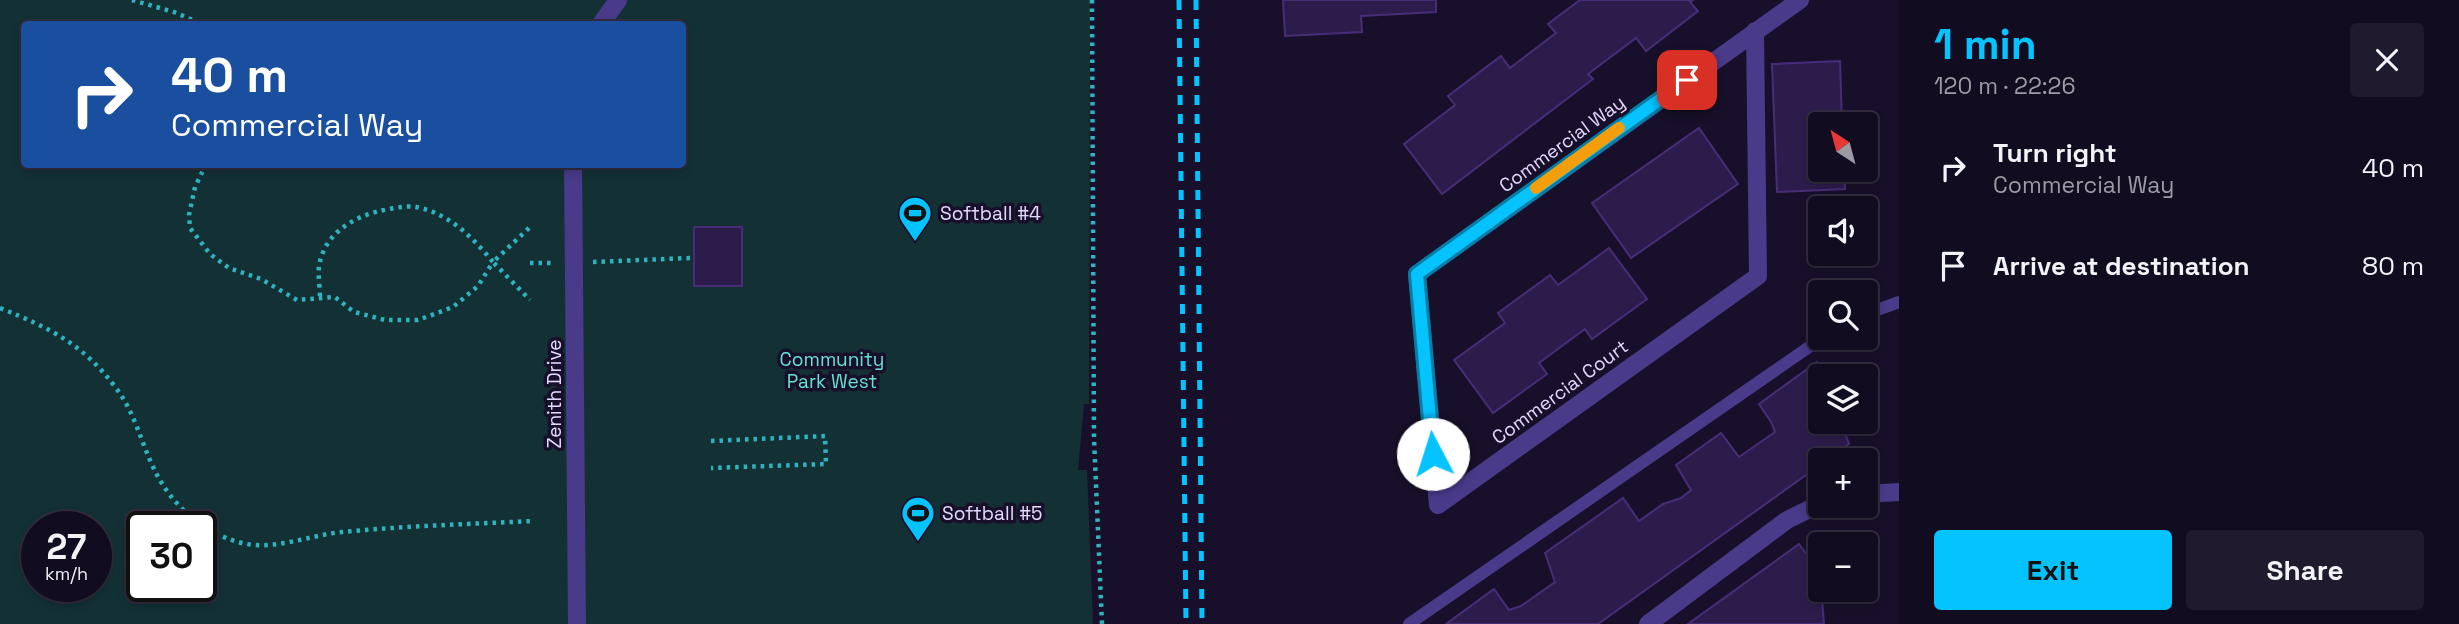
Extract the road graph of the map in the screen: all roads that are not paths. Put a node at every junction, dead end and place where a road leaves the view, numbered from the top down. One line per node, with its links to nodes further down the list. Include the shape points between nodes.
1 (618, 0): 3 (street)
2 (1800, 0): 4 (street, Commercial Way)
3 (603, 21)
4 (1755, 31): 6 (street, Commercial Way); 6 (street, Commercial Court, via 1758,276 1438,505)
5 (573, 168): 13 (street, Zenith Drive)
6 (1417, 274)
7 (1899, 302): 8 (lane)
8 (1878, 310)
9 (1808, 348): 14 (lane)
10 (1899, 492): 11 (street)
11 (1878, 493)
12 (1808, 510): 15 (street, via 1787,520)
13 (577, 624)
14 (1409, 624)
15 (1648, 624)

